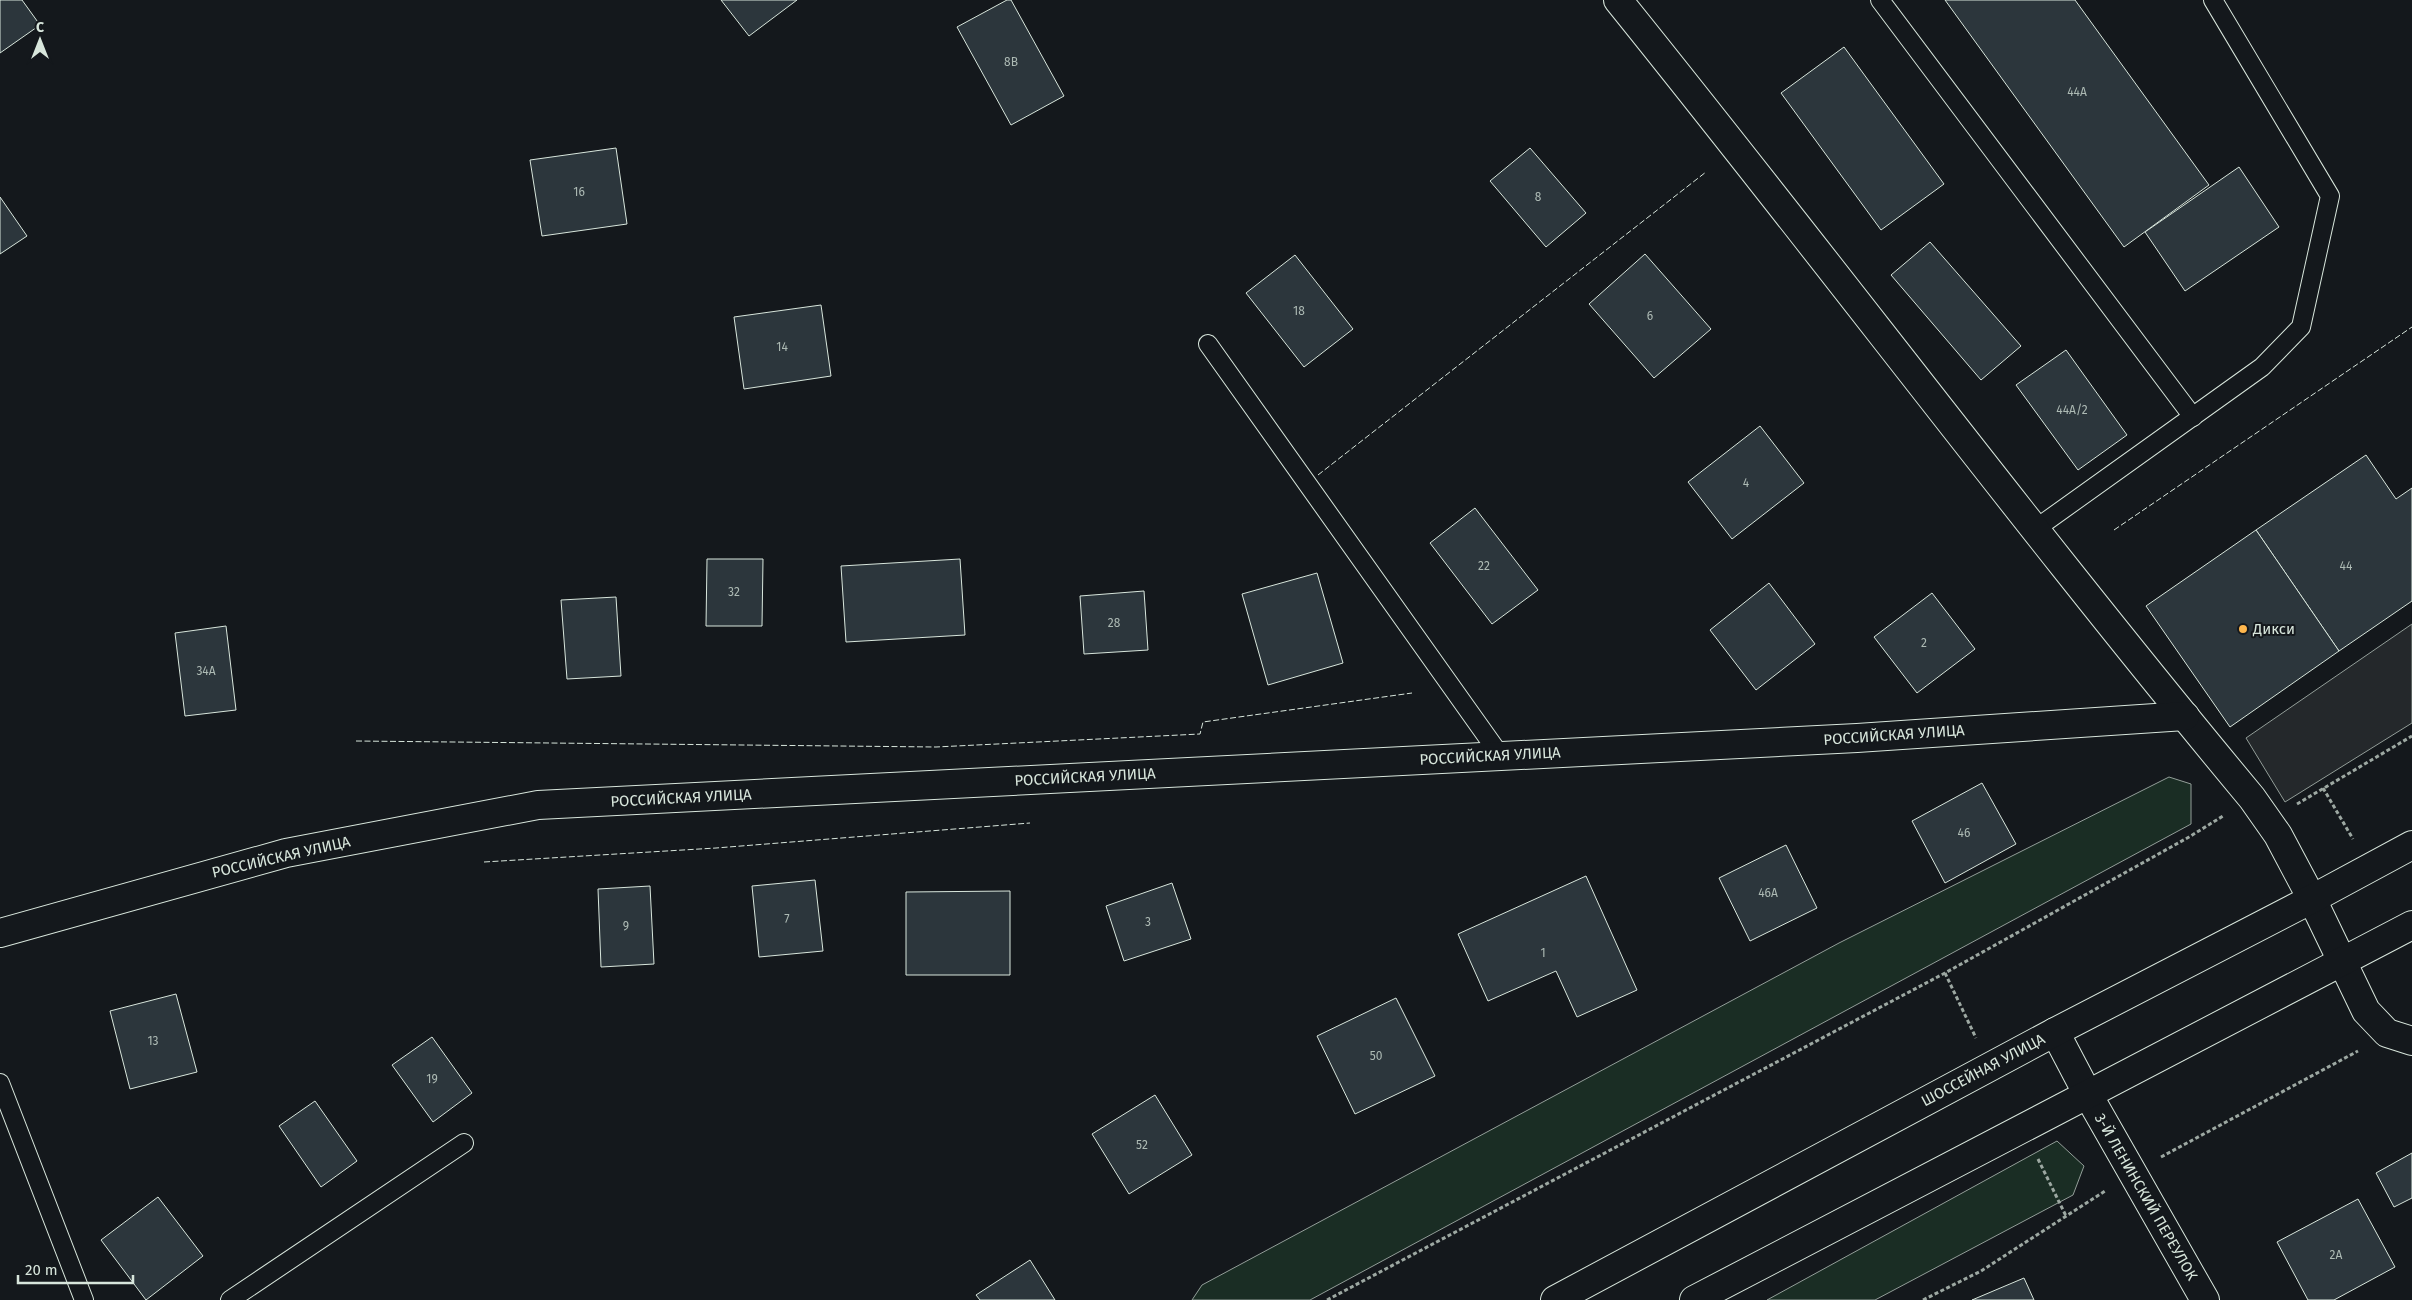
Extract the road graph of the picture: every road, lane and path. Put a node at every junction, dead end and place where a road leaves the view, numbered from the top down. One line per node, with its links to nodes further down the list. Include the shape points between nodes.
1 (1618, 0): 6 (street)
2 (1880, 0): 5 (lane)
3 (2213, 0): 5 (lane, via 2330,196 2301,327 2262,368)
4 (1208, 344): 9 (lane)
5 (2193, 417): 6 (lane)
6 (2034, 530): 7 (street)
7 (2185, 716): 9 (street, РОССИЙСКАЯ УЛИЦА, via 1857,738); 10 (street)
8 (2412, 736): 11 (path)
9 (1500, 755): 15 (street, РОССИЙСКАЯ УЛИЦА, via 538,805 286,853)
10 (2252, 798): 13 (street, via 2278,835); 26 (path, via 2189,837 1945,973)
11 (2289, 809)
12 (2412, 845): 13 (street, ШОССЕЙНАЯ УЛИЦА)
13 (2312, 899): 16 (street); 17 (street, ШОССЕЙНАЯ УЛИЦА)
14 (2412, 925): 16 (street)
15 (0, 933)
16 (2342, 962): 18 (street, via 2366,1011); 21 (street)
17 (2055, 1032): 21 (street, 3-Й ЛЕНИНСКИЙ ПЕРЕУЛОК); 27 (street, ШОССЕЙНАЯ УЛИЦА)
18 (2387, 1033): 19 (street); 23 (path)
19 (2412, 1042)
20 (0, 1083): 24 (lane)
21 (2087, 1094): 23 (street, 3-Й ЛЕНИНСКИЙ ПЕРЕУЛОК); 28 (street)
22 (464, 1143): 25 (lane)
23 (2133, 1173): 29 (path, via 1981,1271); 30 (street, 3-Й ЛЕНИНСКИЙ ПЕРЕУЛОК)
24 (84, 1300)
25 (230, 1300)
26 (1327, 1300)
27 (1556, 1300)
28 (1694, 1300)
29 (1923, 1300)
30 (2205, 1300)

